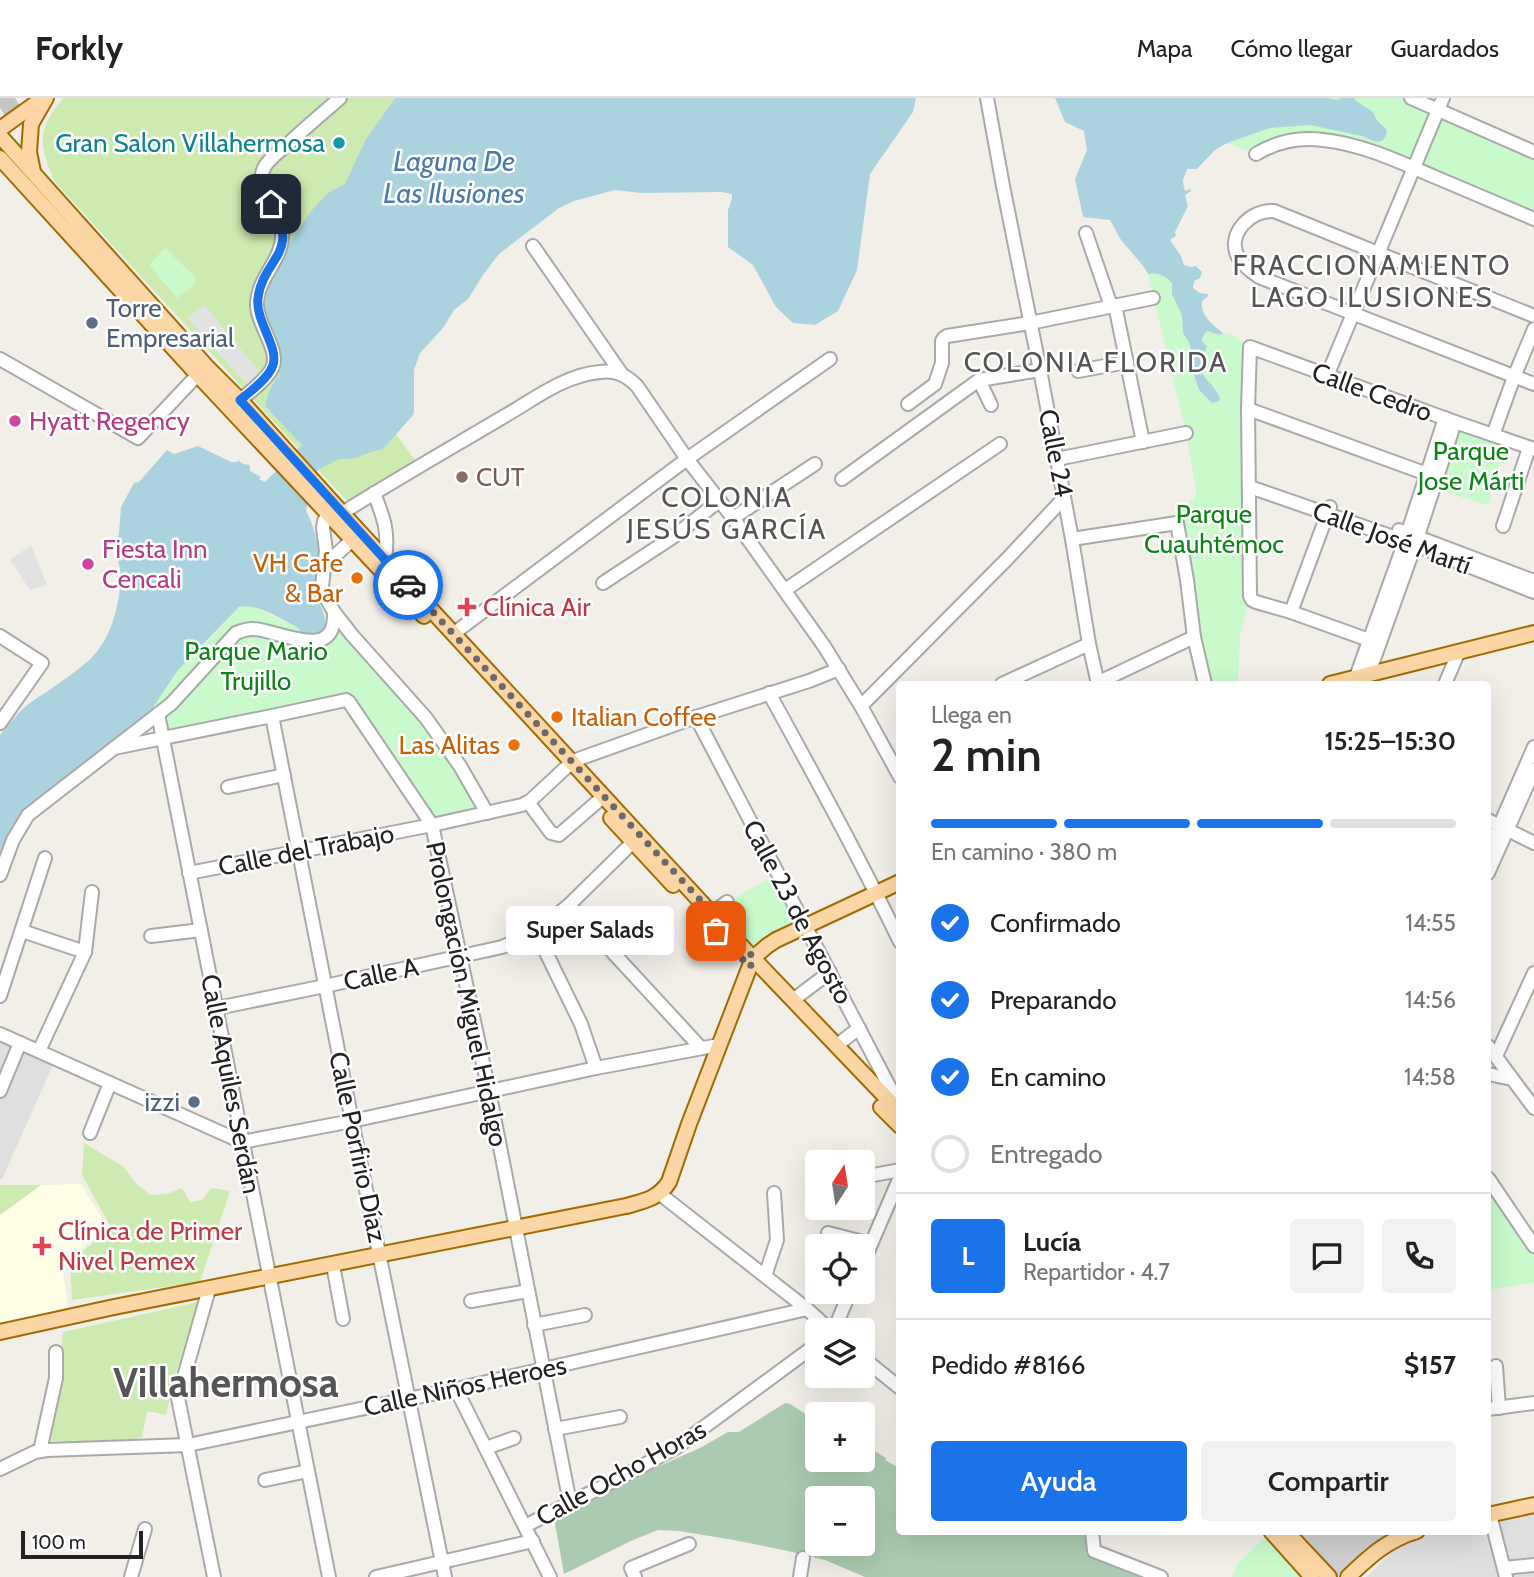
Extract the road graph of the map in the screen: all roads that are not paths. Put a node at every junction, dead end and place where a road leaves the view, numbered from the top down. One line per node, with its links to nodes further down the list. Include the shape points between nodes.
1 (45, 98): 6 (main road); 13 (main road, via 31,124)
2 (340, 98): 36 (street, via 264,170 264,192 280,218 283,234 258,298 258,314 274,362 257,387)
3 (988, 98): 23 (street, Calle 24)
4 (1411, 98): 5 (street)
5 (1440, 103): 8 (street); 11 (street)
6 (0, 129)
7 (0, 136): 13 (main road)
8 (1534, 152)
9 (1256, 154): 11 (street, via 1286,142 1321,140)
10 (0, 158): 14 (main road)
11 (1415, 168): 15 (street); 18 (street)
12 (0, 169): 14 (main road)
13 (33, 174): 28 (main road)
14 (16, 176): 28 (main road)
15 (1534, 219)
16 (1086, 233): 20 (street)
17 (533, 246): 31 (street)
18 (1379, 253): 21 (street); 21 (street, via 1274,211 1254,214 1240,229 1237,254 1253,273); 22 (street)
19 (1153, 298): 20 (street)
20 (1113, 306): 23 (street); 27 (street)
21 (1354, 315): 32 (street); 33 (street)
22 (1534, 316)
23 (1030, 323): 29 (street, Calle 24); 37 (street, via 947,336 942,341 942,363 935,384)
24 (1534, 329): 33 (street)
25 (0, 359): 28 (street, via 138,438)
26 (830, 359): 46 (street)
27 (1127, 362): 30 (street); 43 (street)
28 (202, 370): 36 (main road); 56 (main road)
29 (1040, 370): 34 (street); 47 (street, Calle 24)
30 (1078, 371)
31 (621, 373): 46 (street, via 638,386); 52 (street, via 593,373 546,391)
32 (1327, 376): 39 (street, Calle Cedro, via 1250,347); 40 (street, Calle Cedro)
33 (1514, 377): 35 (street); 42 (street)
34 (979, 380): 38 (street); 50 (street)
35 (1534, 384)
36 (240, 400): 56 (main road)
37 (908, 404)
38 (991, 405)
39 (1248, 409): 49 (street); 51 (street)
40 (1450, 420): 42 (street, Calle Cedro); 49 (street); 60 (street)
41 (1186, 433): 43 (street)
42 (1493, 435): 45 (street, Calle Cedro)
43 (1143, 442): 47 (street)
44 (1000, 444): 66 (street)
45 (1532, 449): 58 (street)
46 (687, 459): 54 (street); 71 (street)
47 (1057, 459): 53 (street, Calle 24)
48 (815, 464): 57 (street)
49 (1427, 474): 60 (street)
50 (842, 479)
51 (1250, 482): 55 (street, Calle José Martí); 69 (street, via 1250,596)
52 (374, 493): 56 (street); 62 (street, via 387,527)
53 (1064, 498): 59 (street, Calle 24); 86 (street)
54 (719, 502): 57 (street); 65 (street)
55 (1329, 511): 60 (street, Calle José Martí); 69 (street)
56 (335, 513): 61 (main road); 62 (main road); 63 (street, via 324,521)
57 (733, 518): 66 (street)
58 (1503, 526)
59 (1072, 539): 73 (street, via 1177,523); 75 (street, Calle 24)
60 (1411, 539): 64 (street, Calle José Martí); 67 (street, Calle José Martí); 74 (street); 78 (street)
61 (352, 540): 63 (street); 94 (main road)
62 (385, 559): 71 (main road)
63 (324, 566): 68 (street, via 322,590)
64 (1534, 582)
65 (603, 583)
66 (785, 590): 77 (street)
67 (1534, 592)
68 (334, 612): 87 (street, via 329,635 316,641 259,629 236,633); 101 (street, via 426,718)
69 (1291, 612): 74 (street)
70 (1534, 633): 76 (main road)
71 (453, 634): 94 (main road)
72 (0, 636): 90 (street, via 42,663)
73 (1194, 637): 81 (street); 82 (street)
74 (1369, 640): 78 (street)
75 (1089, 644): 79 (street); 80 (street, Calle 24)
76 (1459, 651): 78 (main road); 84 (street)
77 (839, 669): 85 (street); 86 (street)
78 (1362, 675): 83 (main road)
79 (1009, 681)
80 (1097, 681)
81 (1101, 681)
82 (1204, 681)
83 (1341, 681)
84 (1446, 681)
85 (769, 693): 89 (street); 115 (street)
86 (861, 706): 95 (street)
87 (158, 714): 91 (street, Calle Aquiles Serdán); 93 (street)
88 (272, 716): 91 (street, Prolongación Miguel Hidalgo); 97 (street, Calle Porfirio Díaz); 103 (street, Prolongación Miguel Hidalgo, via 347,700)
89 (696, 717): 94 (street); 119 (street, Calle 23 de Agosto)
90 (0, 723)
91 (163, 739): 93 (street, Prolongación Miguel Hidalgo); 111 (street, Calle Aquiles Serdán)
92 (1534, 747): 104 (street)
93 (114, 748): 112 (street, via 28,815)
94 (569, 764): 99 (street, Calle del Trabajo); 100 (main road); 118 (main road)
95 (896, 770)
96 (1534, 770): 104 (street)
97 (284, 775): 98 (street); 108 (street, Calle Porfirio Díaz)
98 (228, 787)
99 (527, 802): 100 (street, via 555,835); 101 (street, Calle del Trabajo)
100 (597, 802): 105 (main road)
101 (487, 813): 103 (street, Calle del Trabajo)
102 (1491, 822): 104 (street)
103 (432, 825): 108 (street, Calle del Trabajo); 126 (street, Prolongación Miguel Hidalgo)
104 (1504, 829): 106 (street); 107 (street); 110 (street)
105 (633, 842): 117 (street, Calle A); 127 (main road)
106 (1534, 843)
107 (1491, 848)
108 (299, 851): 111 (street, Calle del Trabajo); 130 (street, Calle Porfirio Díaz)
109 (45, 858): 121 (street)
110 (1491, 865)
111 (190, 873): 120 (street, Calle Aquiles Serdán)
112 (0, 875)
113 (896, 884): 115 (main road)
114 (92, 892): 125 (street)
115 (877, 894): 119 (main road); 123 (street)
116 (727, 902): 118 (street)
117 (569, 905): 122 (street, Calle A); 139 (street)
118 (712, 913): 127 (main road)
119 (805, 927): 127 (main road, via 767,946); 128 (street, Calle 23 de Agosto)
120 (201, 930): 124 (street); 133 (street, Calle Aquiles Serdán)
121 (22, 931): 125 (street); 131 (street)
122 (536, 932): 126 (street, Calle A, via 502,947); 142 (street, via 581,1024)
123 (896, 934)
124 (151, 936)
125 (85, 951): 140 (street)
126 (461, 956): 130 (street, Calle A); 149 (street, Prolongación Miguel Hidalgo)
127 (752, 963): 132 (main road); 137 (main road); 154 (main road)
128 (830, 972): 132 (street); 134 (street, Calle 23 de Agosto)
129 (1534, 973): 141 (street)
130 (325, 986): 133 (street, Calle A); 153 (street, Calle Porfirio Díaz)
131 (0, 996)
132 (793, 1000): 138 (main road)
133 (217, 1008): 156 (street, Calle Aquiles Serdán)
134 (859, 1028): 138 (street); 147 (street, Calle 23 de Agosto)
135 (0, 1034): 136 (street)
136 (20, 1043): 140 (street); 148 (street)
137 (719, 1045): 139 (street); 162 (main road, via 669,1182)
138 (836, 1046): 146 (main road)
139 (701, 1048): 142 (street)
140 (39, 1051): 145 (street)
141 (1492, 1051): 144 (street)
142 (596, 1068): 149 (street)
143 (1491, 1075): 144 (street)
144 (1512, 1079): 152 (street)
145 (110, 1083): 155 (street); 156 (street)
146 (876, 1088): 147 (main road); 151 (main road)
147 (891, 1089): 150 (street, Calle 23 de Agosto)
148 (0, 1091)
149 (489, 1091): 153 (street); 163 (street, Prolongación Miguel Hidalgo)
150 (896, 1101)
151 (896, 1106)
152 (1534, 1108)
153 (352, 1121): 156 (street); 168 (street, Calle Porfirio Díaz)
154 (896, 1122)
155 (90, 1133)
156 (242, 1142): 171 (street, Calle Aquiles Serdán)
157 (896, 1171): 158 (street)
158 (875, 1175)
159 (1491, 1182): 167 (street)
160 (896, 1186): 166 (street)
161 (774, 1193): 170 (street, via 777,1240)
162 (660, 1194): 163 (main road, via 626,1206); 170 (street)
163 (516, 1227): 168 (main road); 173 (street, Prolongación Miguel Hidalgo)
164 (828, 1233): 165 (street)
165 (832, 1234)
166 (875, 1235)
167 (1534, 1246)
168 (380, 1255): 169 (main road); 188 (street, Calle Porfirio Díaz)
169 (333, 1265): 171 (main road); 178 (street)
170 (765, 1276): 175 (street)
171 (271, 1277): 172 (main road); 192 (street, Calle Aquiles Serdán)
172 (209, 1289): 180 (main road); 195 (street, via 178,1398)
173 (528, 1292): 174 (street); 179 (street, Prolongación Miguel Hidalgo)
174 (471, 1301)
175 (807, 1309): 177 (street); 185 (street, Calle Niños Heroes)
176 (585, 1315): 179 (street)
177 (818, 1318)
178 (343, 1319)
179 (534, 1325): 185 (street, Prolongación Miguel Hidalgo)
180 (0, 1332)
181 (56, 1352): 197 (street, via 56,1378)
182 (805, 1353): 201 (street, Calle Ocho Horas, via 677,1447)
183 (1496, 1366): 190 (street)
184 (875, 1368): 186 (street)
185 (543, 1370): 187 (street, Calle Niños Heroes); 193 (street, Prolongación Miguel Hidalgo)
186 (896, 1385)
187 (456, 1389): 188 (street, Calle Niños Heroes); 196 (street)
188 (409, 1399): 192 (street, Calle Niños Heroes); 214 (street, Calle Porfirio Díaz)
189 (1534, 1403): 190 (street)
190 (1493, 1409)
191 (620, 1417): 193 (street)
192 (299, 1423): 195 (street, Calle Niños Heroes); 199 (street, Calle Aquiles Serdán)
193 (555, 1429): 201 (street, Prolongación Miguel Hidalgo)
194 (514, 1438): 196 (street)
195 (188, 1445): 197 (street, Calle Niños Heroes); 219 (street)
196 (486, 1448): 205 (street)
197 (40, 1451): 198 (street, Calle Niños Heroes)
198 (0, 1469)
199 (307, 1471): 200 (street); 220 (street, Calle Aquiles Serdán)
200 (265, 1480)
201 (570, 1503): 205 (street, Calle Ocho Horas)
202 (1534, 1505): 203 (main road)
203 (1491, 1515)
204 (1491, 1522): 217 (street)
205 (525, 1526): 211 (street)
206 (145, 1529): 218 (street)
207 (1093, 1535): 225 (street, via 1094,1551)
208 (1275, 1535): 226 (main road)
209 (1290, 1535): 227 (main road)
210 (1408, 1535): 228 (main road, via 1386,1544)
211 (533, 1541): 214 (street); 223 (street)
212 (689, 1545): 216 (street)
213 (803, 1558): 224 (street)
214 (442, 1562): 221 (street); 222 (street, Calle Porfirio Díaz)
215 (1534, 1565): 217 (street)
216 (633, 1572)
217 (1505, 1573)
218 (131, 1577)
219 (215, 1577)
220 (329, 1577)
221 (376, 1577)
222 (445, 1577)
223 (550, 1577)
224 (800, 1577)
225 (1161, 1577)
226 (1312, 1577)
227 (1329, 1577)
228 (1348, 1577)

